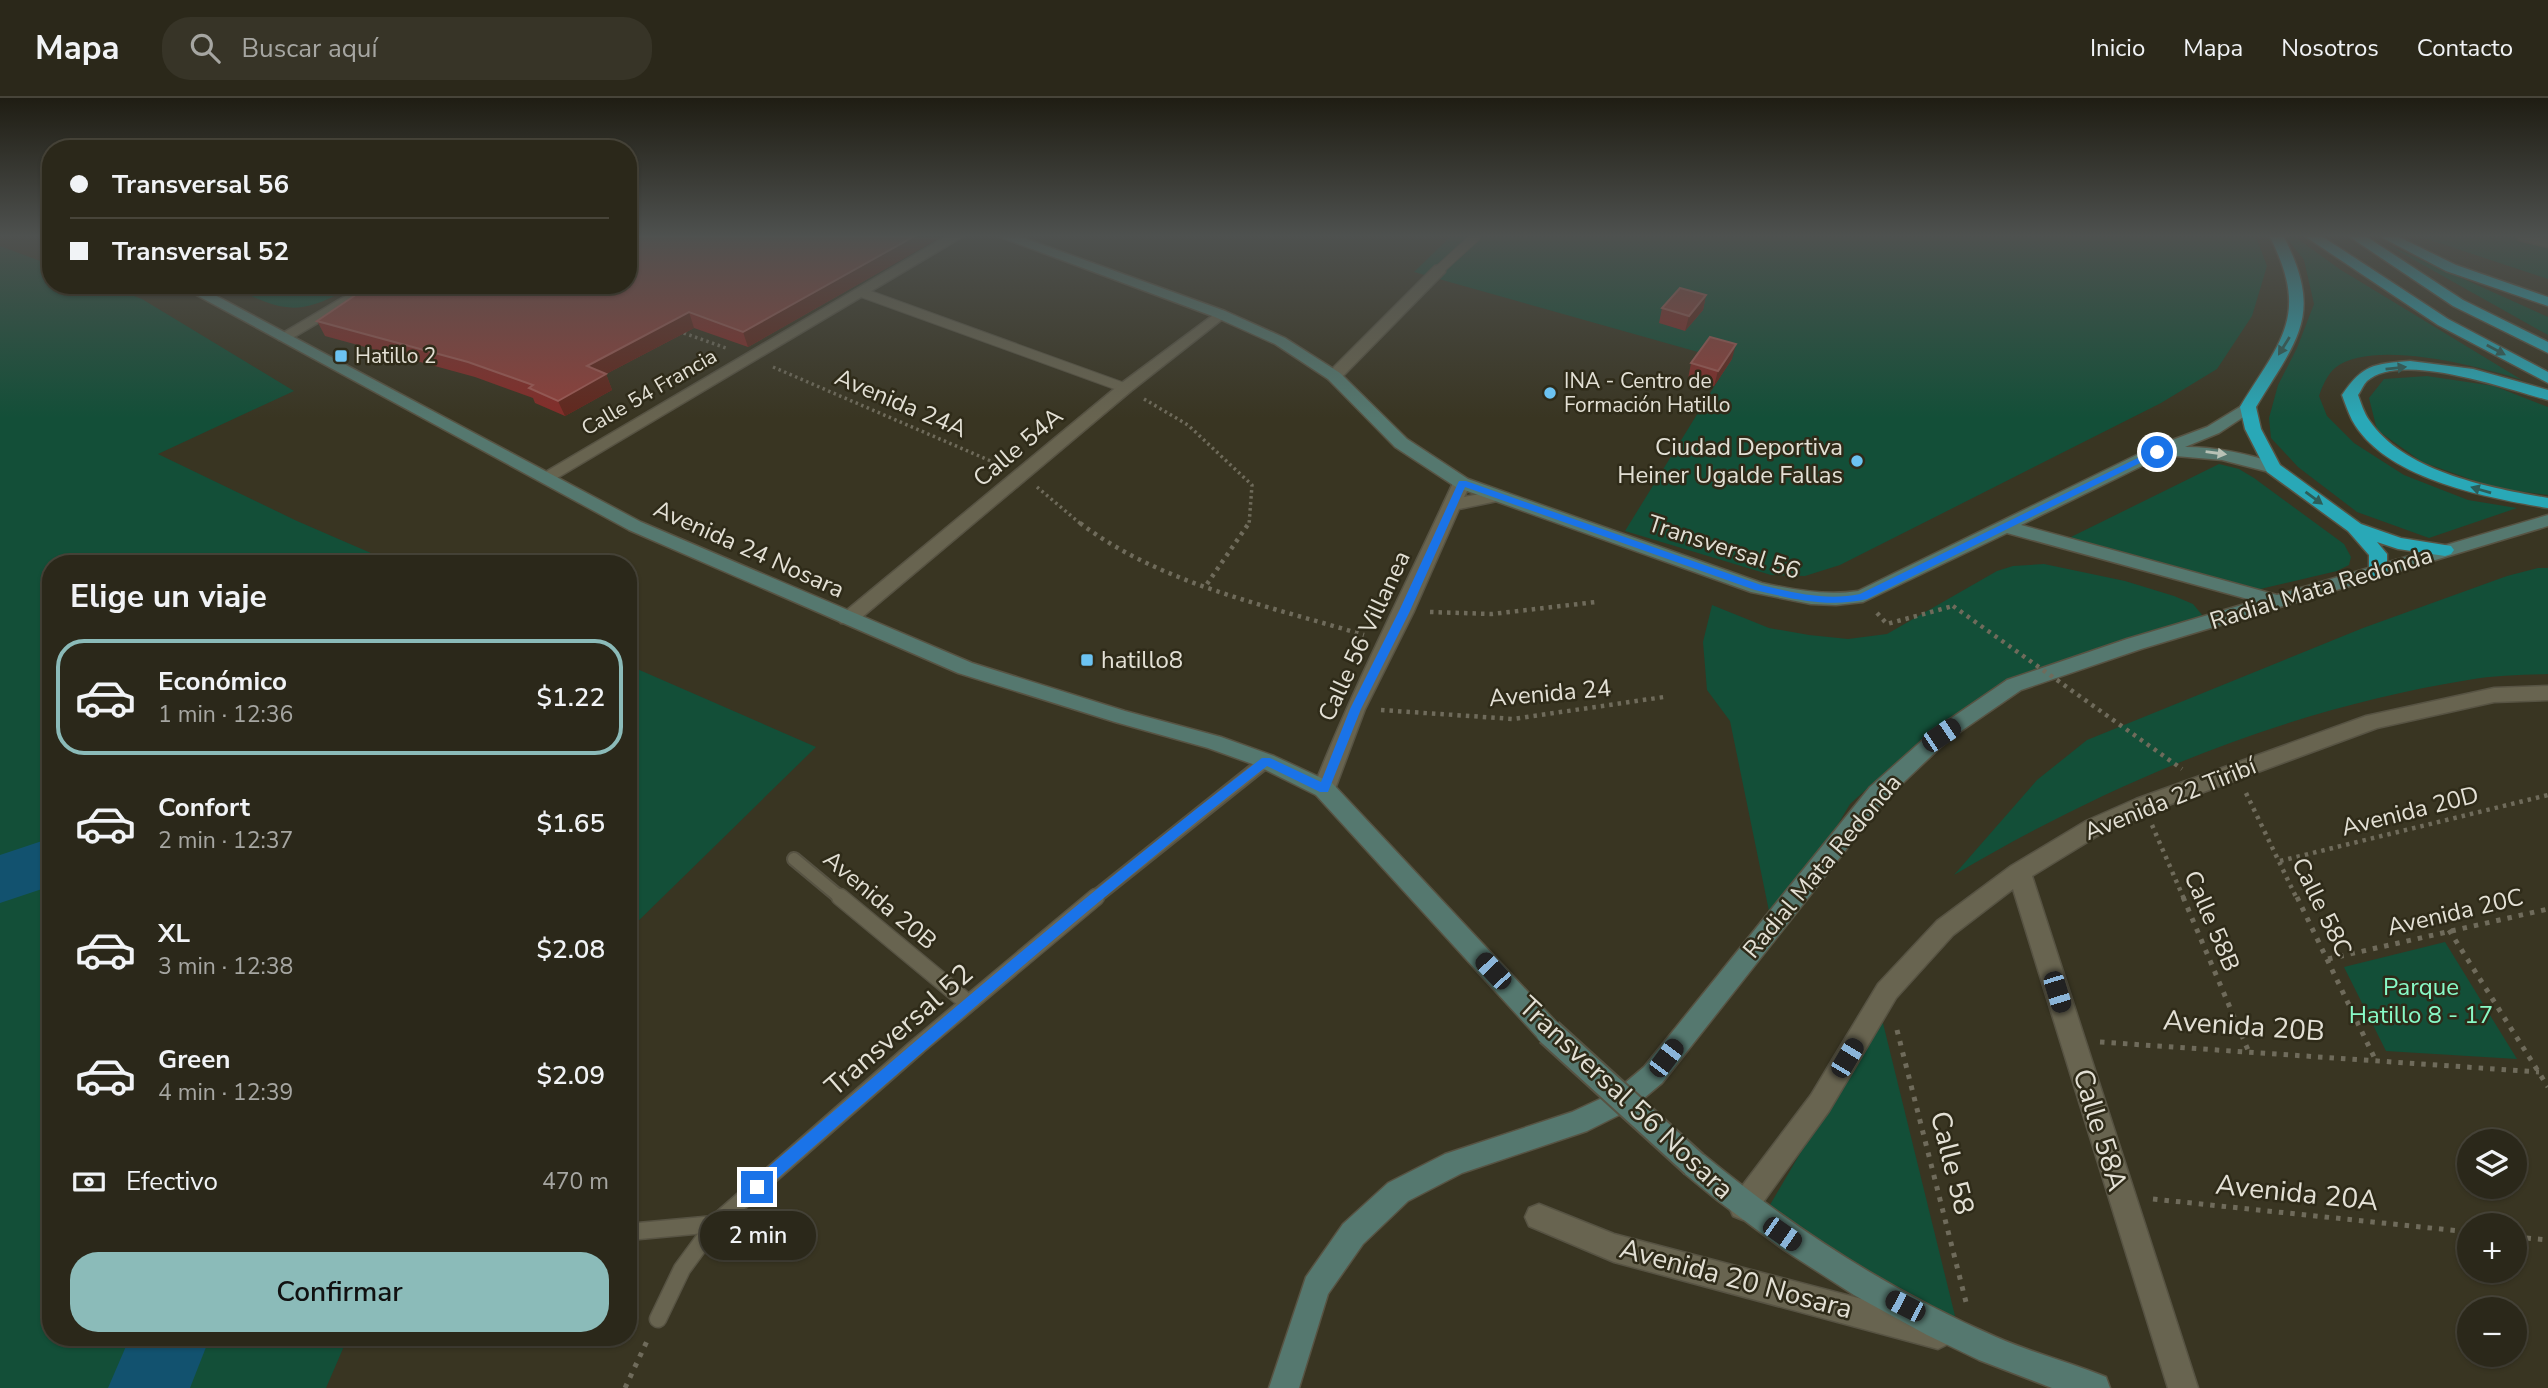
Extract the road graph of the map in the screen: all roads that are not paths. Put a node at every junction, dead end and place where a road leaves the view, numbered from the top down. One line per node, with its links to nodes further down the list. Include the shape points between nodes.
1 (208, 297): 11 (street, Avenida 24 Nosara)
2 (354, 297): 11 (street)
3 (856, 297): 20 (street, Calle 54 Francia)
4 (875, 297): 15 (lane)
5 (1174, 297): 10 (street, Transversal 56)
6 (1412, 297): 13 (street)
7 (2299, 297): 17 (highway, one-way to 17, via 2293,332)
8 (2405, 297): 14 (highway, one-way to 14)
9 (2449, 297): 12 (highway)
10 (1220, 314): 13 (street, Transversal 56, via 1280,341); 15 (street, Calle 54A)
11 (284, 337): 20 (street, Avenida 24 Nosara)
12 (2548, 348)
13 (1334, 376): 21 (street, Transversal 56, via 1401,443)
14 (2548, 378)
15 (1125, 388): 33 (street, Calle 54A)
16 (2548, 396): 23 (highway, one-way to 16, via 2469,486 2406,460 2363,426 2350,395 2365,375 2412,366 2470,372)
17 (2248, 407): 18 (street, Transversal 56, via 2213,430); 19 (highway, via 2253,429)
18 (2157, 452): 19 (street, Transversal 56, one-way to 19, via 2212,452); 26 (street, Transversal 56)
19 (2273, 468): 27 (highway, one-way to 27)
20 (546, 477): 33 (street, Avenida 24 Nosara, via 635,526)
21 (1462, 483): 22 (street, Transversal 56); 24 (street, Calle 56 Villanea)
22 (1496, 496): 24 (street); 26 (street, Transversal 56, via 1758,588 1827,601 1863,596)
23 (2548, 503)
24 (1452, 505): 36 (street, Calle 56 Villanea, via 1355,709)
25 (2548, 520): 28 (street, Radial Mata Redonda)
26 (2003, 526): 32 (street)
27 (2354, 527): 30 (highway, via 2398,544); 31 (highway, via 2378,554)
28 (2514, 530): 29 (street); 30 (street, Radial Mata Redonda)
29 (2548, 532)
30 (2445, 550): 31 (street, Radial Mata Redonda)
31 (2378, 571): 32 (street, Radial Mata Redonda)
32 (2276, 601): 46 (street, Radial Mata Redonda, via 2014,685 1941,735 1878,793 1653,1075 1622,1101 1578,1122 1455,1163 1398,1192 1353,1234 1316,1287)
33 (848, 619): 35 (street, Avenida 24 Nosara, via 965,668)
34 (2548, 693): 38 (street, Avenida 22 Tiribí, via 2494,695 2373,721 2144,805 2094,827)
35 (1266, 761): 36 (street, Avenida 24 Nosara); 39 (lane, Transversal 52)
36 (1324, 789): 40 (street, Transversal 56 Nosara, bridge, via 1549,1032)
37 (794, 859): 39 (lane, Avenida 20B)
38 (2019, 872): 40 (street, Avenida 22 Tiribí, via 1945,928 1887,991 1820,1103); 48 (street, Calle 58A)
39 (968, 1003): 42 (lane, Transversal 52)
40 (1743, 1207): 45 (street, Transversal 56 Nosara, via 1880,1294)
41 (1539, 1217): 45 (street, Avenida 20 Nosara, via 1614,1248 1692,1271)
42 (715, 1224): 43 (lane); 44 (lane, Transversal 52, via 682,1269)
43 (637, 1231)
44 (658, 1319)
45 (1977, 1344): 47 (street, Avenida 20 Nosara)
46 (1284, 1388)
47 (2095, 1388)
48 (2183, 1388)

